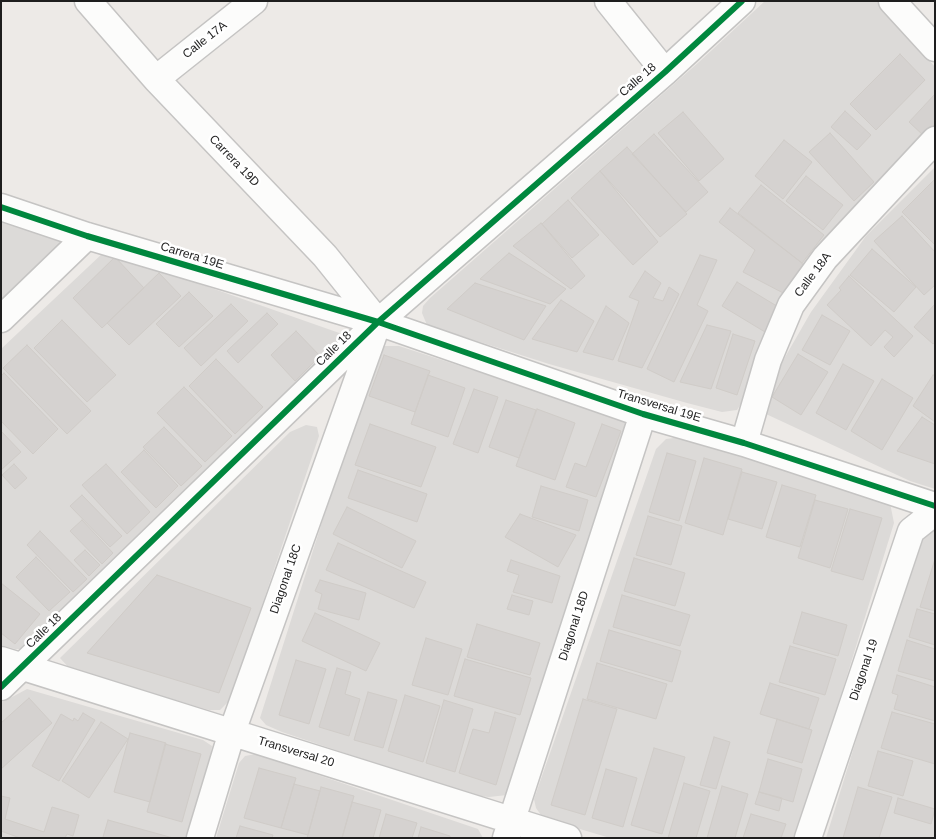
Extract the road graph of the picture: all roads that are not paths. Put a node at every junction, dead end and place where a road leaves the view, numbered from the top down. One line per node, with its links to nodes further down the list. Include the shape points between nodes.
1 (88, 1): 8 (street, Carrera 19D)
2 (254, 1): 8 (street, Calle 17A)
3 (608, 1): 7 (street)
4 (742, 1): 7 (street, Calle 18)
5 (892, 1): 6 (street)
6 (935, 48)
7 (665, 72): 13 (street, Calle 18)
8 (156, 79): 13 (street, Carrera 19D, via 325,256)
9 (935, 140): 15 (street, Calle 18A, via 825,258 791,305 768,360)
10 (1, 207): 11 (street, Carrera 19E)
11 (87, 236): 12 (street); 13 (street, Carrera 19E)
12 (1, 319)
13 (378, 322): 14 (street, Transversal 19E); 18 (street, Calle 18); 20 (street, Diagonal 18C)
14 (643, 414): 15 (street, Transversal 19E); 21 (street, Diagonal 18D)
15 (744, 443): 16 (street, Transversal 19E)
16 (935, 506)
17 (935, 512): 24 (street, Diagonal 19, via 911,531)
18 (13, 663): 19 (street, Calle 18); 20 (street, Transversal 20)
19 (1, 687)
20 (232, 732): 21 (street, Transversal 20); 22 (street, Diagonal 18C)
21 (509, 829): 23 (street, Transversal 20)
22 (200, 838)
23 (568, 838)
24 (808, 838)

